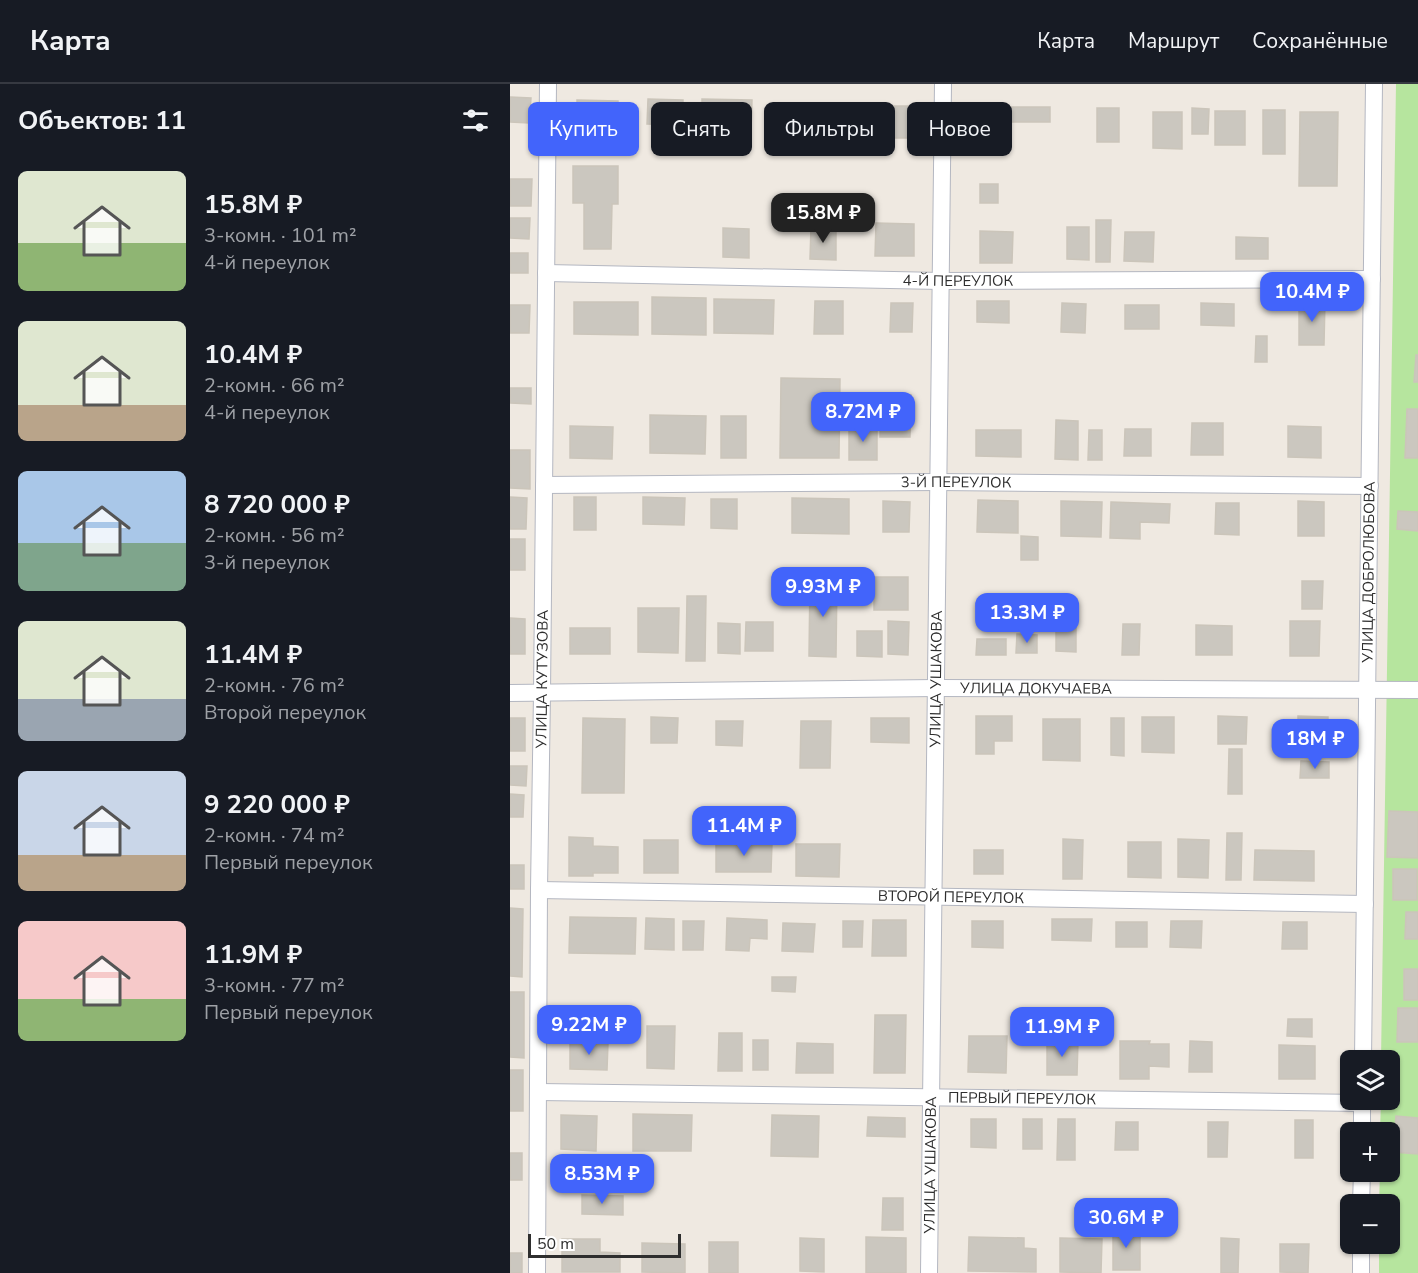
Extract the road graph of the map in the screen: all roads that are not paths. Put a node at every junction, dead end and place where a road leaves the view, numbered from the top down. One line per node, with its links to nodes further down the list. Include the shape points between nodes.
1 (548, 84): 4 (street, УЛИЦА КУТУЗОВА)
2 (943, 84): 6 (street, УЛИЦА УШАКОВА)
3 (1374, 84): 5 (street, УЛИЦА ДОБРОЛЮБОВА)
4 (546, 273): 6 (street, 4-Й ПЕРЕУЛОК); 8 (street, УЛИЦА КУТУЗОВА)
5 (1372, 279): 6 (street, 4-Й ПЕРЕУЛОК); 9 (street, УЛИЦА ДОБРОЛЮБОВА)
6 (940, 282): 7 (street, УЛИЦА УШАКОВА)
7 (938, 482): 8 (street, 3-Й ПЕРЕУЛОК); 9 (street, 3-Й ПЕРЕУЛОК); 10 (street, УЛИЦА УШАКОВА)
8 (544, 484): 14 (street, УЛИЦА КУТУЗОВА)
9 (1370, 486): 11 (street, УЛИЦА ДОБРОЛЮБОВА)
10 (936, 688): 11 (street, УЛИЦА ДОКУЧАЕВА); 14 (street, УЛИЦА ДОКУЧАЕВА); 16 (street, УЛИЦА УШАКОВА)
11 (1367, 689): 12 (street, УЛИЦА ДОКУЧАЕВА); 17 (street, УЛИЦА ДОБРОЛЮБОВА)
12 (1418, 690)
13 (510, 693): 14 (street, УЛИЦА ДОКУЧАЕВА)
14 (542, 694): 15 (street, УЛИЦА КУТУЗОВА)
15 (539, 890): 16 (street, ВТОРОЙ ПЕРЕУЛОК); 19 (street, УЛИЦА КУТУЗОВА)
16 (933, 897): 17 (street, ВТОРОЙ ПЕРЕУЛОК); 20 (street, УЛИЦА УШАКОВА)
17 (1365, 904): 18 (street, УЛИЦА ДОБРОЛЮБОВА)
18 (1363, 1050)
19 (539, 1092): 20 (street, ПЕРВЫЙ ПЕРЕУЛОК); 23 (street, УЛИЦА КУТУЗОВА)
20 (931, 1098): 21 (street, ПЕРВЫЙ ПЕРЕУЛОК); 24 (street, УЛИЦА УШАКОВА)
21 (1340, 1101)
22 (1361, 1254): 25 (street)
23 (537, 1273)
24 (929, 1273)
25 (1360, 1273)

